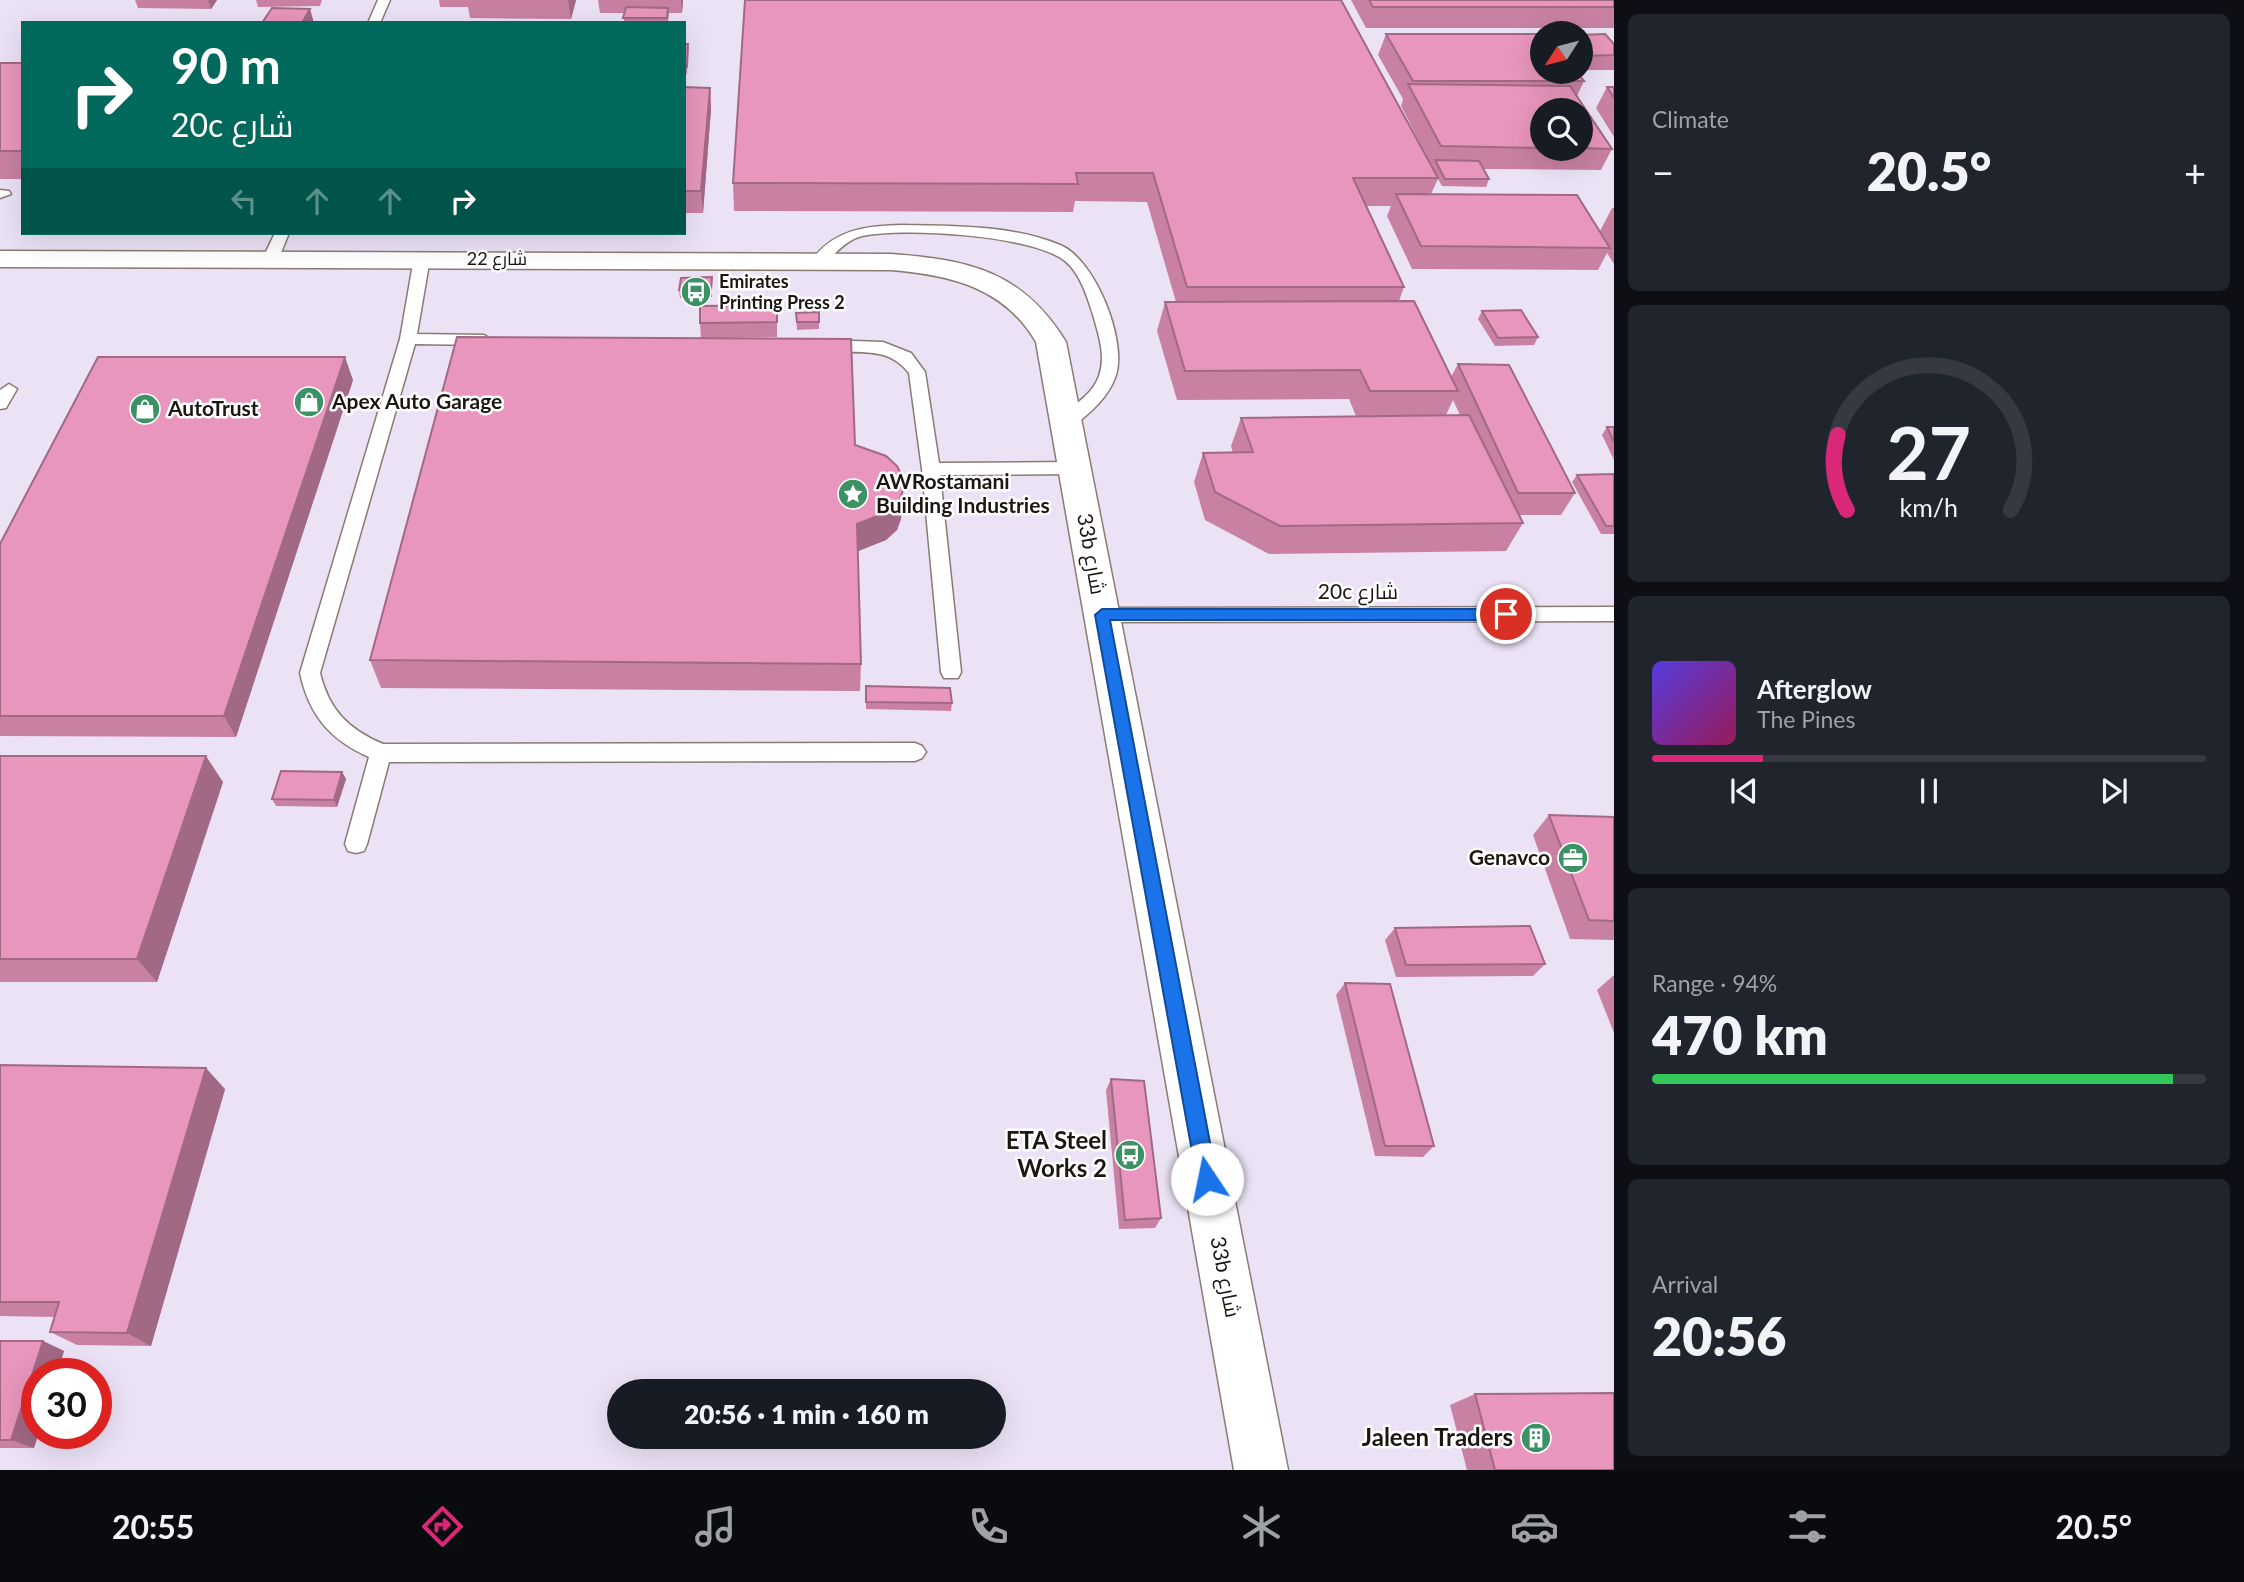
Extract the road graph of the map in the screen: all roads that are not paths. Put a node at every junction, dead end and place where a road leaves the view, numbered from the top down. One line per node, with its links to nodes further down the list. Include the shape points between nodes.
1 (384, 0): 2 (lane)
2 (375, 21)
3 (281, 235): 6 (lane)
4 (422, 258): 6 (street, شارع 22); 7 (street, شارع 22); 9 (lane)
5 (0, 259): 6 (street, شارع 22)
6 (270, 260)
7 (820, 261): 8 (street, شارع 22, via 918,264); 14 (lane, via 825,251 847,236 890,229 1017,237 1044,243 1069,256 1085,276 1111,350 1104,383 1083,411)
8 (992, 282): 14 (street, 33b شارع, via 1023,303 1044,328 1051,342)
9 (408, 339): 10 (lane); 21 (lane, via 310,673 324,715 348,737)
10 (503, 340)
11 (802, 345): 16 (lane, via 883,347 913,364)
12 (9, 388): 13 (lane)
13 (0, 404)
14 (1066, 423): 15 (street, 33b شارع)
15 (1075, 468): 16 (lane); 18 (street, 33b شارع)
16 (931, 469): 19 (lane)
17 (1614, 614): 18 (lane, 20c شارع)
18 (1102, 615): 23 (street, 33b شارع)
19 (951, 672)
20 (915, 752): 21 (lane)
21 (381, 753): 22 (lane)
22 (356, 844)
23 (1261, 1470)

